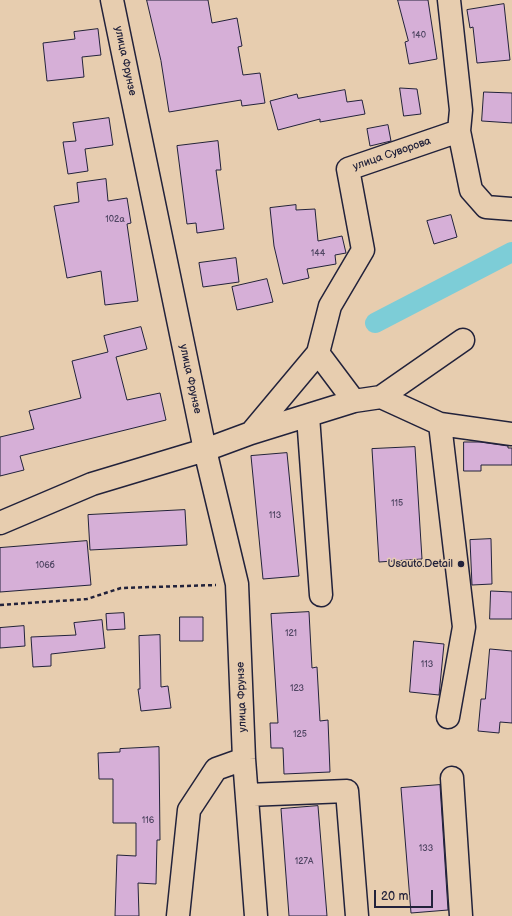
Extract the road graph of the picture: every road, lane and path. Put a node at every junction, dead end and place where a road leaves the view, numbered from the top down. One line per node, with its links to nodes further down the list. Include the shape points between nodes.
1 (112, 0): 13 (street, улица Фрунзе)
2 (449, 0): 3 (street, via 461,110)
3 (459, 131): 4 (street, via 471,190 486,207); 6 (street, улица Суворова, via 348,169 363,250 330,306)
4 (512, 208)
5 (463, 340): 7 (street)
6 (318, 353): 8 (street); 11 (street, улица Суворова)
7 (381, 397): 8 (street); 10 (street)
8 (354, 402): 9 (street)
9 (308, 416): 11 (street); 16 (street)
10 (440, 424): 12 (street); 18 (street, via 464,627)
11 (251, 433): 13 (street)
12 (512, 434)
13 (205, 450): 14 (street, via 92,484); 15 (street, улица Фрунзе)
14 (0, 523)
15 (237, 584): 17 (path, via 121,588 87,599); 19 (street, улица Фрунзе)
16 (321, 595)
17 (0, 605)
18 (448, 717)
19 (244, 759): 21 (street, улица Фрунзе); 22 (street, via 216,770 189,810)
20 (452, 778): 25 (street)
21 (247, 795): 23 (street, улица Фрунзе); 24 (street, via 347,791)
22 (178, 916)
23 (256, 916)
24 (357, 916)
25 (461, 916)

